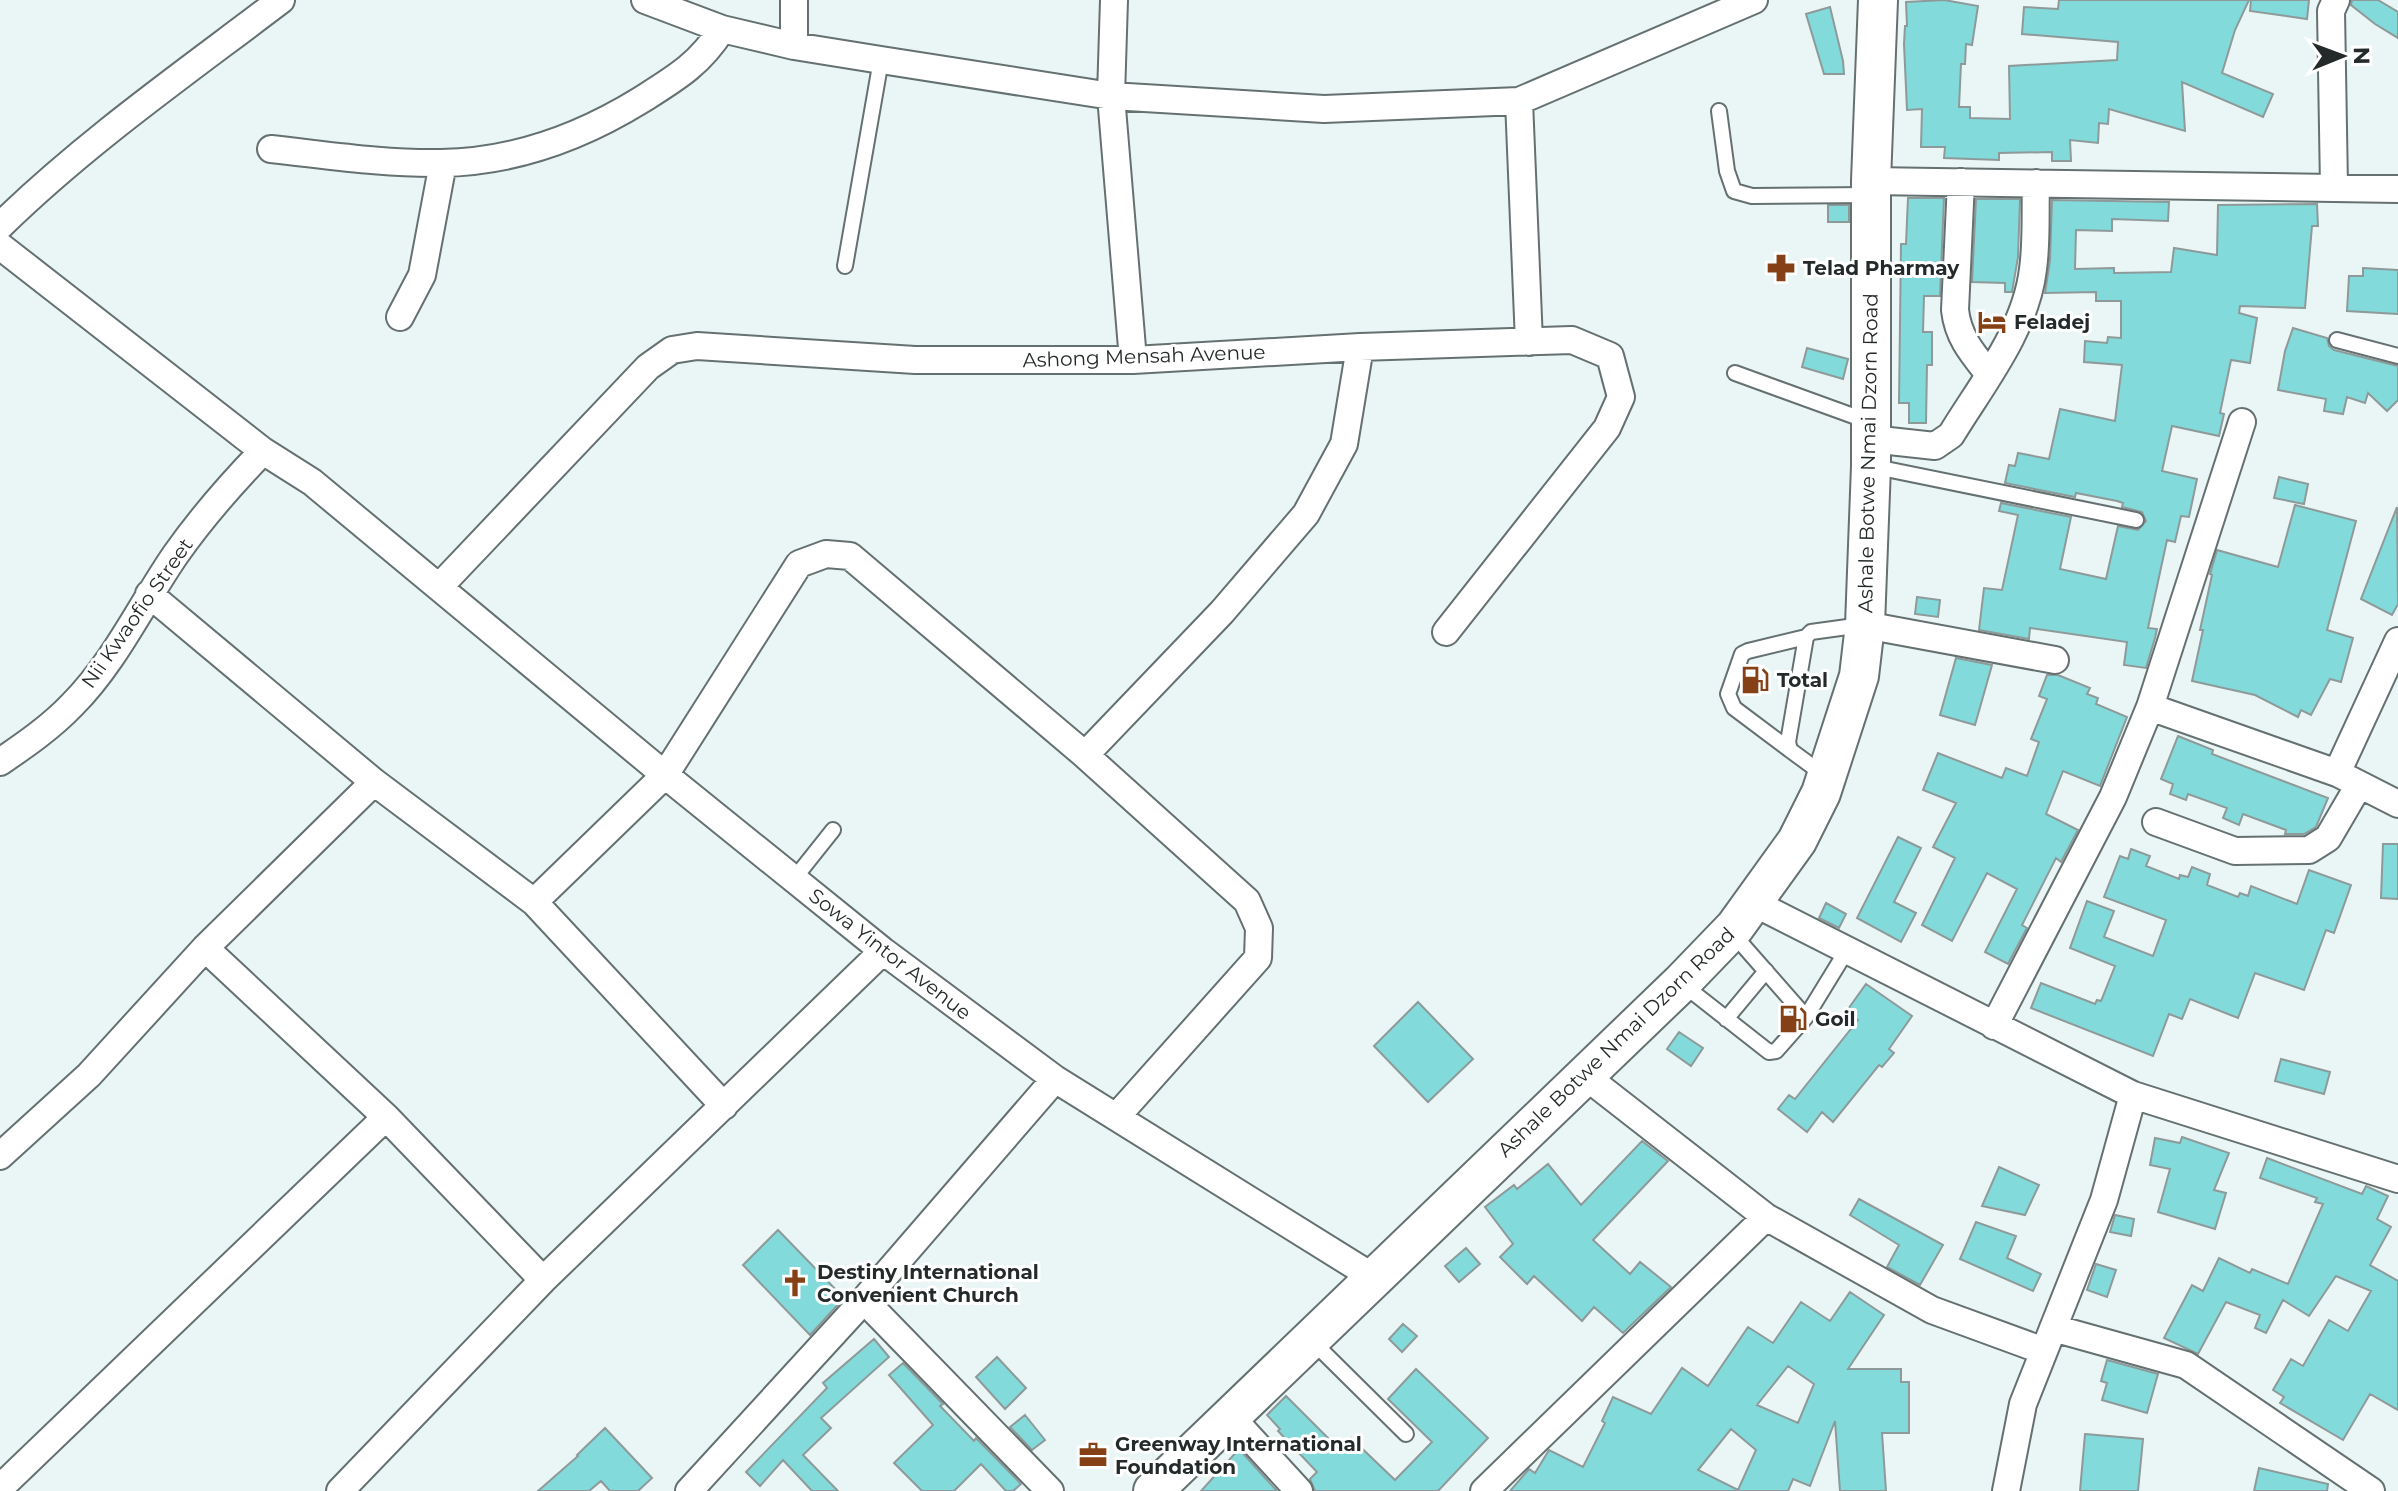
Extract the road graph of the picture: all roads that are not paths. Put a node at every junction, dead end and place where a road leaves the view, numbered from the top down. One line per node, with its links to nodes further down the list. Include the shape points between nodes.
1 (281, 0): 21 (street, via 98,138)
2 (645, 0): 8 (street)
3 (794, 0): 9 (street)
4 (1114, 0): 11 (street)
5 (1754, 0): 12 (street)
6 (1878, 0): 19 (main road, Ashale Botwe Nmai Dzorn Road)
7 (2336, 0): 18 (street, via 2331,11)
8 (722, 29): 9 (street); 15 (street, via 685,72 619,113 518,154)
9 (794, 46): 10 (street)
10 (881, 60): 11 (street); 23 (lane)
11 (1111, 96): 12 (street, via 1324,109); 29 (street)
12 (1519, 101): 26 (street)
13 (1719, 111): 19 (lane, via 1734,191 1752,196)
14 (271, 149): 15 (street)
15 (443, 163): 24 (street, via 422,275)
16 (1961, 182): 17 (street); 19 (street); 31 (street, via 1956,326)
17 (2036, 183): 18 (street); 31 (street, via 2028,291 2015,328)
18 (2334, 187): 20 (street)
19 (1871, 188): 33 (main road, Ashale Botwe Nmai Dzorn Road)
20 (2398, 189)
21 (0, 226)
22 (0, 246): 34 (street, Sowa Yintor Avenue)
23 (845, 266)
24 (400, 317)
25 (2337, 340): 28 (lane)
26 (1529, 342): 27 (street, Ashong Mensah Avenue); 39 (street, Ashong Mensah Avenue, via 1572,340 1610,356 1621,397 1607,428)
27 (1360, 347): 29 (street, Ashong Mensah Avenue); 45 (street, via 1344,444 1306,514 1222,612)
28 (2398, 356)
29 (1133, 360): 36 (street, Ashong Mensah Avenue, via 915,360 697,346 672,350 648,367)
30 (1735, 373): 33 (lane)
31 (1988, 373): 33 (street, via 1951,435 1935,446)
32 (2242, 422): 43 (street)
33 (1871, 443): 35 (lane); 38 (main road, Ashale Botwe Nmai Dzorn Road)
34 (263, 451): 36 (street, Sowa Yintor Avenue, via 312,482); 37 (street, Nii Kwaofio Street, via 207,514)
35 (2136, 520)
36 (439, 587): 47 (street, Sowa Yintor Avenue)
37 (149, 594): 46 (street, Nii Kwaofio Street, via 73,704); 50 (street)
38 (1865, 625): 40 (lane); 42 (street); 48 (main road, Ashale Botwe Nmai Dzorn Road, via 1859,676)
39 (1446, 632)
40 (1806, 637): 44 (lane); 44 (lane, via 1742,654 1728,694 1734,708)
41 (2398, 641): 49 (street)
42 (2055, 660)
43 (2150, 707): 49 (street); 64 (street, via 2113,797)
44 (1790, 750): 48 (lane)
45 (1085, 755): 47 (street, via 850,556 826,554 799,564); 69 (street, via 1247,901 1259,928 1258,958)
46 (0, 762)
47 (665, 775): 54 (street, Sowa Yintor Avenue); 55 (street)
48 (1827, 777): 56 (main road, Ashale Botwe Nmai Dzorn Road, via 1797,841)
49 (2348, 779): 51 (street); 52 (street, via 2328,838 2309,850 2235,851)
50 (374, 782): 55 (street); 57 (street)
51 (2398, 804)
52 (2156, 822)
53 (833, 830): 54 (lane)
54 (794, 879): 59 (street, Sowa Yintor Avenue)
55 (534, 902): 68 (street)
56 (1741, 917): 58 (street); 60 (lane); 61 (main road, Ashale Botwe Nmai Dzorn Road)
57 (205, 948): 70 (street); 71 (street, via 89,1075)
58 (1847, 950): 62 (lane); 64 (street)
59 (883, 951): 66 (street, Sowa Yintor Avenue); 68 (street)
60 (1766, 971): 62 (lane); 63 (lane)
61 (1681, 983): 63 (lane); 65 (main road, Ashale Botwe Nmai Dzorn Road)
62 (1806, 1017): 63 (lane, via 1776,1051 1769,1052)
63 (1726, 1019)
64 (1994, 1026): 67 (street)
65 (1584, 1075): 73 (street); 74 (main road, Ashale Botwe Nmai Dzorn Road)
66 (1055, 1079): 69 (street, Sowa Yintor Avenue); 76 (street)
67 (2133, 1095): 72 (street); 78 (street, via 2104,1200)
68 (724, 1106): 75 (street)
69 (1117, 1116): 74 (street, Sowa Yintor Avenue)
70 (386, 1117): 75 (street); 81 (street)
71 (0, 1156)
72 (2398, 1179)
73 (1766, 1217): 78 (street, via 1932,1310); 87 (street)
74 (1373, 1277): 77 (main road, Ashale Botwe Nmai Dzorn Road)
75 (543, 1280): 82 (street)
76 (864, 1300): 83 (street); 84 (street)
77 (1310, 1339): 79 (main road, Ashale Botwe Nmai Dzorn Road); 80 (lane)
78 (2048, 1339): 88 (street, via 2023,1404); 89 (street, via 2186,1365)
79 (1231, 1417): 85 (main road, Ashale Botwe Nmai Dzorn Road); 86 (street)
80 (1406, 1434)
81 (0, 1488)
82 (340, 1491)
83 (689, 1491)
84 (1050, 1491)
85 (1153, 1491)
86 (1299, 1491)
87 (1484, 1491)
88 (2006, 1491)
89 (2371, 1491)

